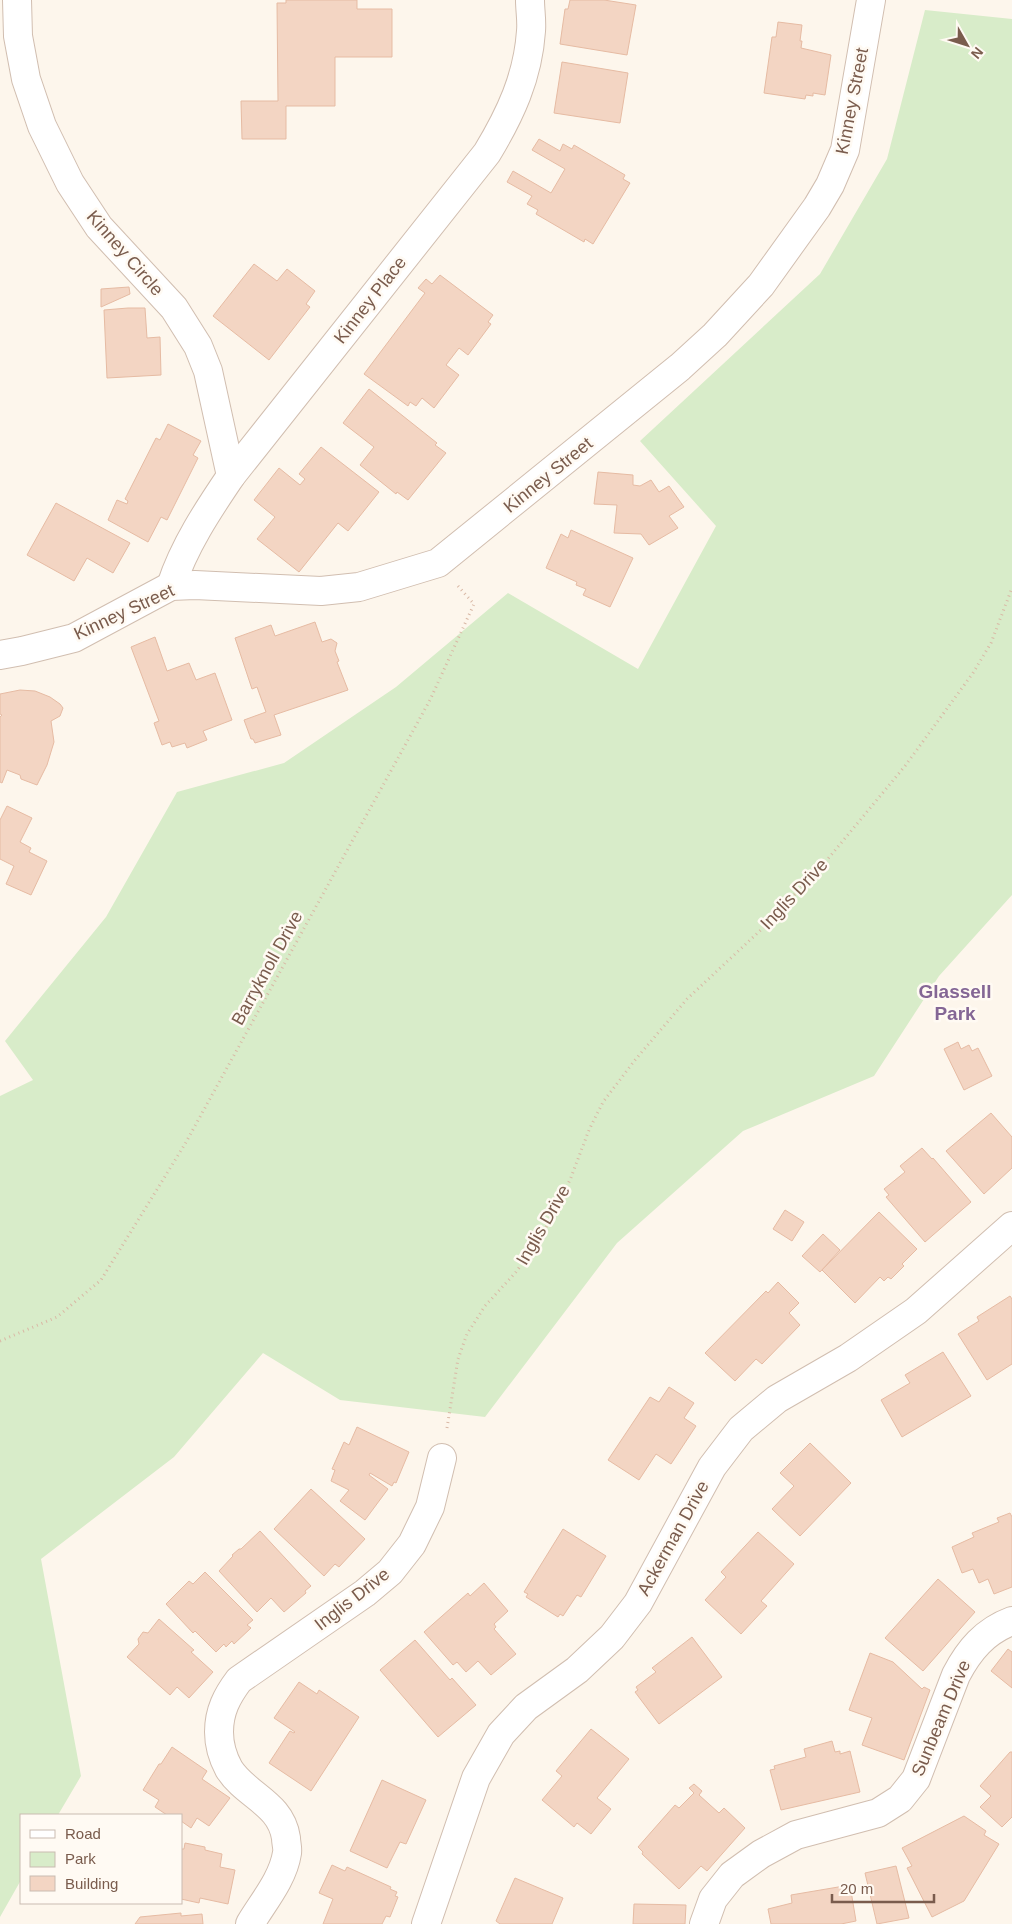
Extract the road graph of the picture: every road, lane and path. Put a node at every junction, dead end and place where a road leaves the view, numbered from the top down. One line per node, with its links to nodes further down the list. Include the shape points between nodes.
1 (18, 0): 4 (street, Kinney Circle, via 18,36 26,79 42,126 70,183 99,227 174,308 198,346 208,371)
2 (530, 0): 4 (street, Kinney Place, via 531,31 524,76 508,118 487,153)
3 (871, 0): 5 (street, Kinney Street, via 845,150 817,207 761,284 715,335 680,367)
4 (231, 476): 6 (street, Kinney Place, via 191,540)
5 (438, 563): 6 (street, Kinney Street, via 359,587 321,591); 10 (path, Barryknoll Drive, via 474,604 430,700 185,1144 101,1280 57,1317)
6 (171, 586): 8 (street, Kinney Street, via 74,638)
7 (1012, 588): 11 (path, Inglis Drive, via 991,643 974,673 906,766 814,874 764,927 687,999 603,1102 570,1180 541,1237 516,1272 485,1306 467,1334 458,1359)
8 (0, 655)
9 (1012, 1226): 14 (street, Ackerman Drive, via 916,1311 848,1358 777,1399 741,1429 712,1467 638,1602 612,1637 577,1670 526,1707 501,1734 476,1778)
10 (0, 1341)
11 (442, 1458): 13 (street, Inglis Drive, via 430,1507 412,1544 390,1572 365,1593 239,1680 228,1695 219,1719 219,1744 229,1768 246,1787 274,1809 285,1829 288,1852 282,1872)
12 (1012, 1621): 15 (street, Sunbeam Drive, via 1000,1625 979,1640 963,1661 916,1780 900,1799 878,1813 796,1835 761,1854 732,1876 714,1899)
13 (250, 1924)
14 (426, 1924)
15 (704, 1924)

